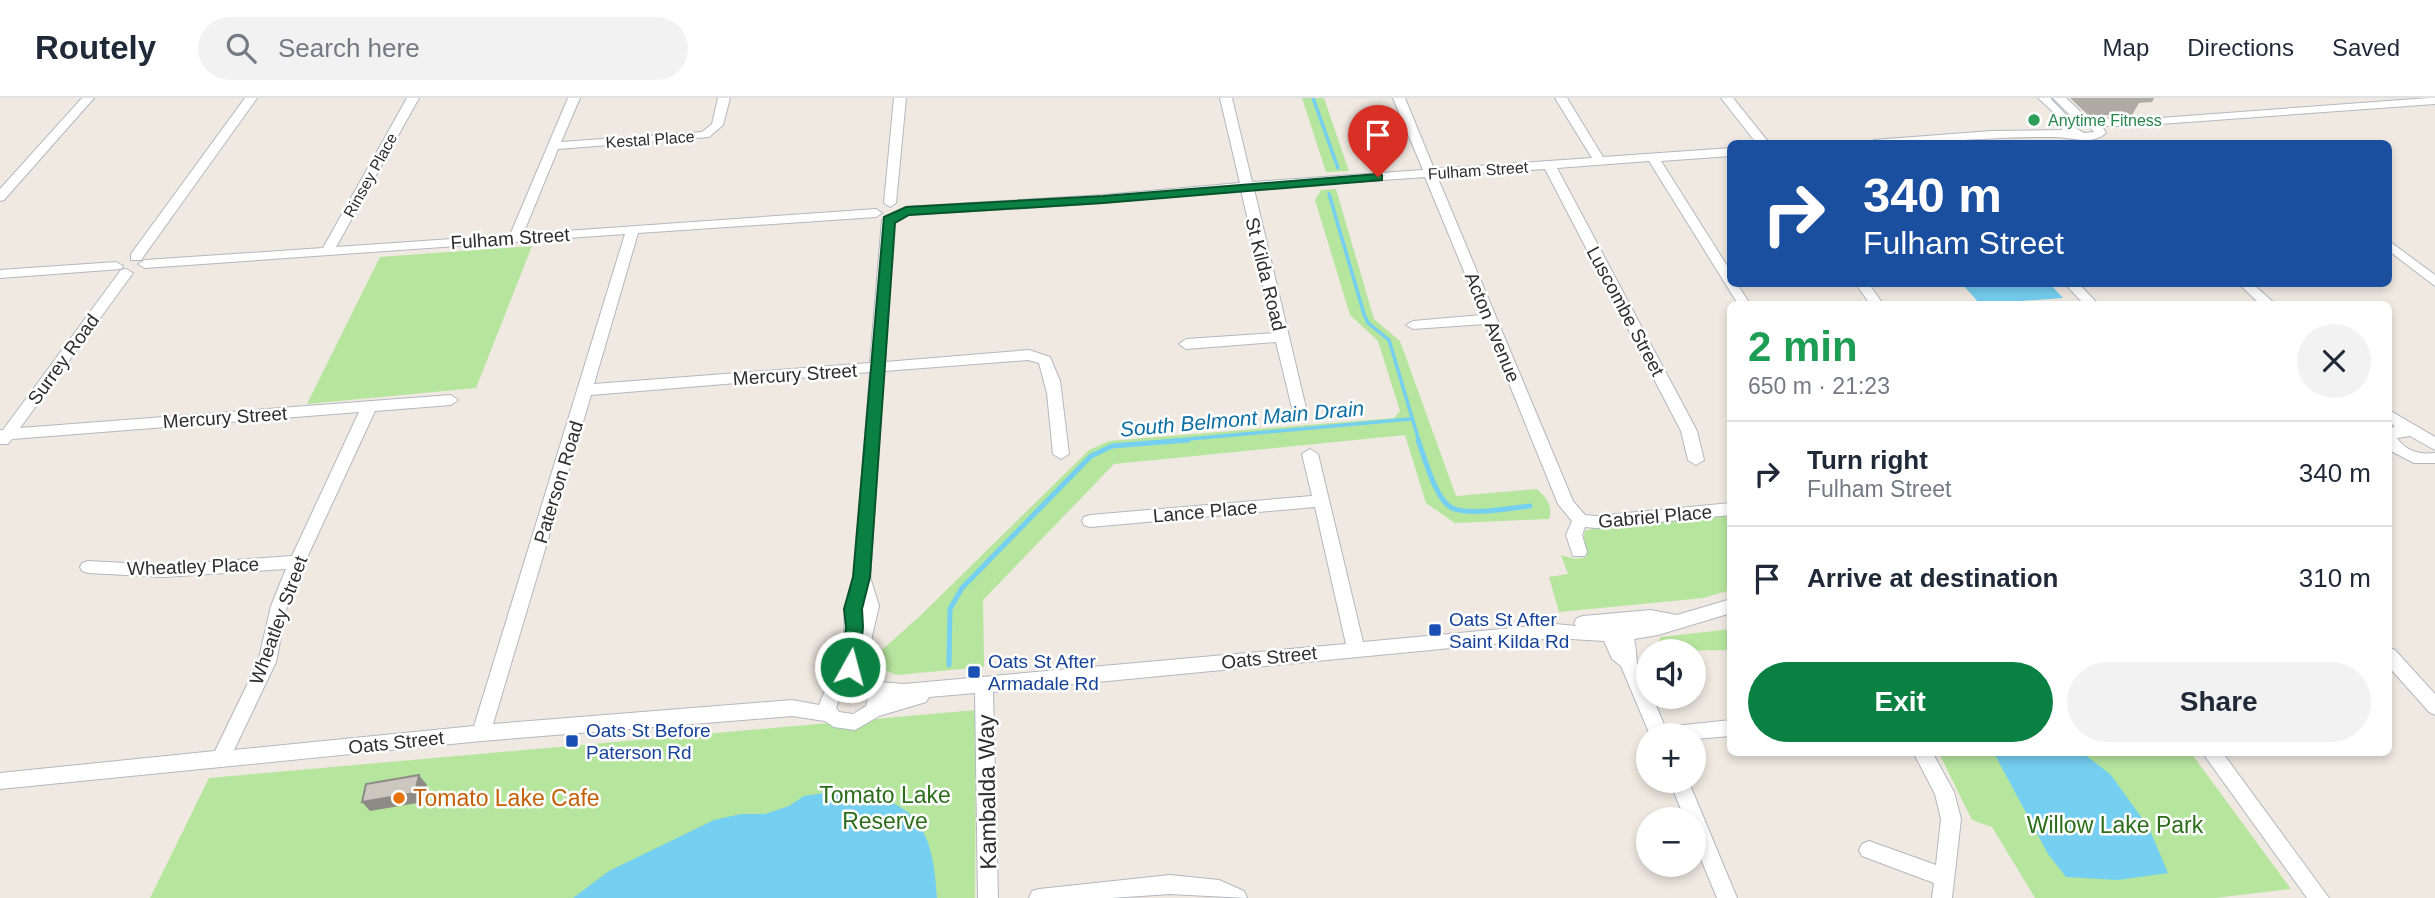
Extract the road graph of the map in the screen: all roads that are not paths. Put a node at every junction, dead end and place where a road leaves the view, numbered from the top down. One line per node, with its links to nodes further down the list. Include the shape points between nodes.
1 (88, 98): 31 (street)
2 (251, 98): 39 (street)
3 (413, 98): 38 (street, Rinsey Place)
4 (574, 98): 24 (street)
5 (724, 98): 24 (street, Kestal Place, via 717,125 705,135)
6 (900, 98): 32 (street)
7 (1226, 98): 30 (street, St Kilda Road)
8 (1399, 98): 29 (street, Acton Avenue)
9 (1562, 98): 27 (street)
10 (1720, 98): 21 (street)
11 (1727, 98): 22 (street)
12 (2044, 98): 17 (street)
13 (2059, 98): 15 (street)
14 (2435, 101): 16 (street)
15 (2086, 121): 16 (street); 17 (street); 20 (street, via 2098,127)
16 (2132, 123): 20 (street)
17 (2066, 124): 18 (street); 19 (street)
18 (1991, 135): 19 (street); 23 (street)
19 (2081, 136): 20 (street)
20 (2099, 139)
21 (1748, 140)
22 (1761, 140)
23 (1926, 140)
24 (552, 146): 36 (street)
25 (1727, 153): 26 (street, Fulham Street)
26 (1653, 158): 27 (street, Fulham Street); 42 (street)
27 (1600, 162): 28 (street, Fulham Street)
28 (1549, 166): 29 (street, Fulham Street); 65 (street, Luscombe Street, via 1689,432)
29 (1431, 174): 30 (street, Fulham Street); 48 (street, Acton Avenue)
30 (1245, 186): 33 (street, Fulham Street); 50 (street, St Kilda Road)
31 (0, 197)
32 (890, 203): 33 (street, via 904,206); 34 (street, via 878,208)
33 (906, 211): 34 (street, via 896,219)
34 (882, 216): 35 (street, Fulham Street); 52 (street)
35 (633, 230): 36 (street, Fulham Street); 53 (street, Paterson Road)
36 (515, 237): 38 (street, Fulham Street)
37 (2392, 247): 43 (street)
38 (327, 252): 39 (street, Fulham Street)
39 (141, 260): 40 (street, via 137,270)
40 (121, 270): 41 (street); 59 (street, Surrey Road)
41 (0, 274)
42 (1727, 277)
43 (2435, 282)
44 (2075, 287): 46 (street)
45 (2249, 287): 47 (street)
46 (2088, 301)
47 (2265, 301)
48 (1490, 319): 49 (street); 69 (street, Acton Avenue, via 1566,504)
49 (1413, 325)
50 (1282, 337): 51 (street); 56 (street, St Kilda Road)
51 (1186, 344)
52 (879, 368): 53 (street, Mercury Street); 62 (street, Mercury Street, via 1029,355 1045,360 1051,371); 74 (street)
53 (586, 390): 89 (street, Paterson Road)
54 (451, 400): 55 (street, Mercury Street)
55 (369, 407): 59 (street, Mercury Street); 72 (street, Wheatley Street)
56 (1299, 408)
57 (2392, 417): 60 (street)
58 (2392, 434): 60 (street, via 2401,430)
59 (3, 438)
60 (2428, 438)
61 (2395, 451): 64 (street)
62 (1060, 454)
63 (1310, 454): 67 (street)
64 (2427, 458): 66 (street)
65 (1696, 460)
66 (2435, 468)
67 (1320, 501): 70 (street, Lance Place); 77 (street)
68 (1727, 509): 69 (street, Gabriel Place)
69 (1580, 520): 71 (street, via 1574,535)
70 (1090, 522)
71 (1579, 552)
72 (297, 562): 73 (street, Wheatley Place, via 164,571); 92 (street, Wheatley Street, via 279,606 267,662)
73 (88, 567)
74 (862, 577): 80 (street, via 871,606 862,659); 81 (street, via 853,609 852,658)
75 (1727, 607): 76 (street, Oats Street, via 1656,629)
76 (1615, 626): 77 (street, Oats Street, via 1576,634 1555,631); 86 (street, via 1618,654 1628,661)
77 (1356, 649): 79 (street, Oats Street)
78 (2392, 658): 82 (street)
79 (985, 685): 80 (street, Oats Street, via 904,691); 84 (street, Oats Street); 97 (street, Kambalda Way)
80 (871, 686): 81 (street); 84 (street, via 878,699)
81 (839, 688): 83 (street, Oats Street); 85 (street, via 827,704)
82 (2435, 707)
83 (792, 708): 85 (street, Oats Street); 89 (street, Oats Street)
84 (874, 710): 85 (street, via 855,722 840,722)
85 (830, 714)
86 (1654, 723)
87 (1727, 728): 88 (street)
88 (1706, 730)
89 (481, 733): 92 (street, Oats Street)
90 (1924, 756): 96 (street, via 1944,792 1951,819)
91 (2214, 756): 102 (street)
92 (221, 758): 93 (street, Oats Street)
93 (0, 781)
94 (1683, 793): 100 (street)
95 (1869, 850): 96 (street)
96 (1944, 877): 101 (street)
97 (988, 898)
98 (1039, 898): 99 (street, via 1167,884 1201,885)
99 (1237, 898)
100 (1727, 898)
101 (1942, 898)
102 (2319, 898)

